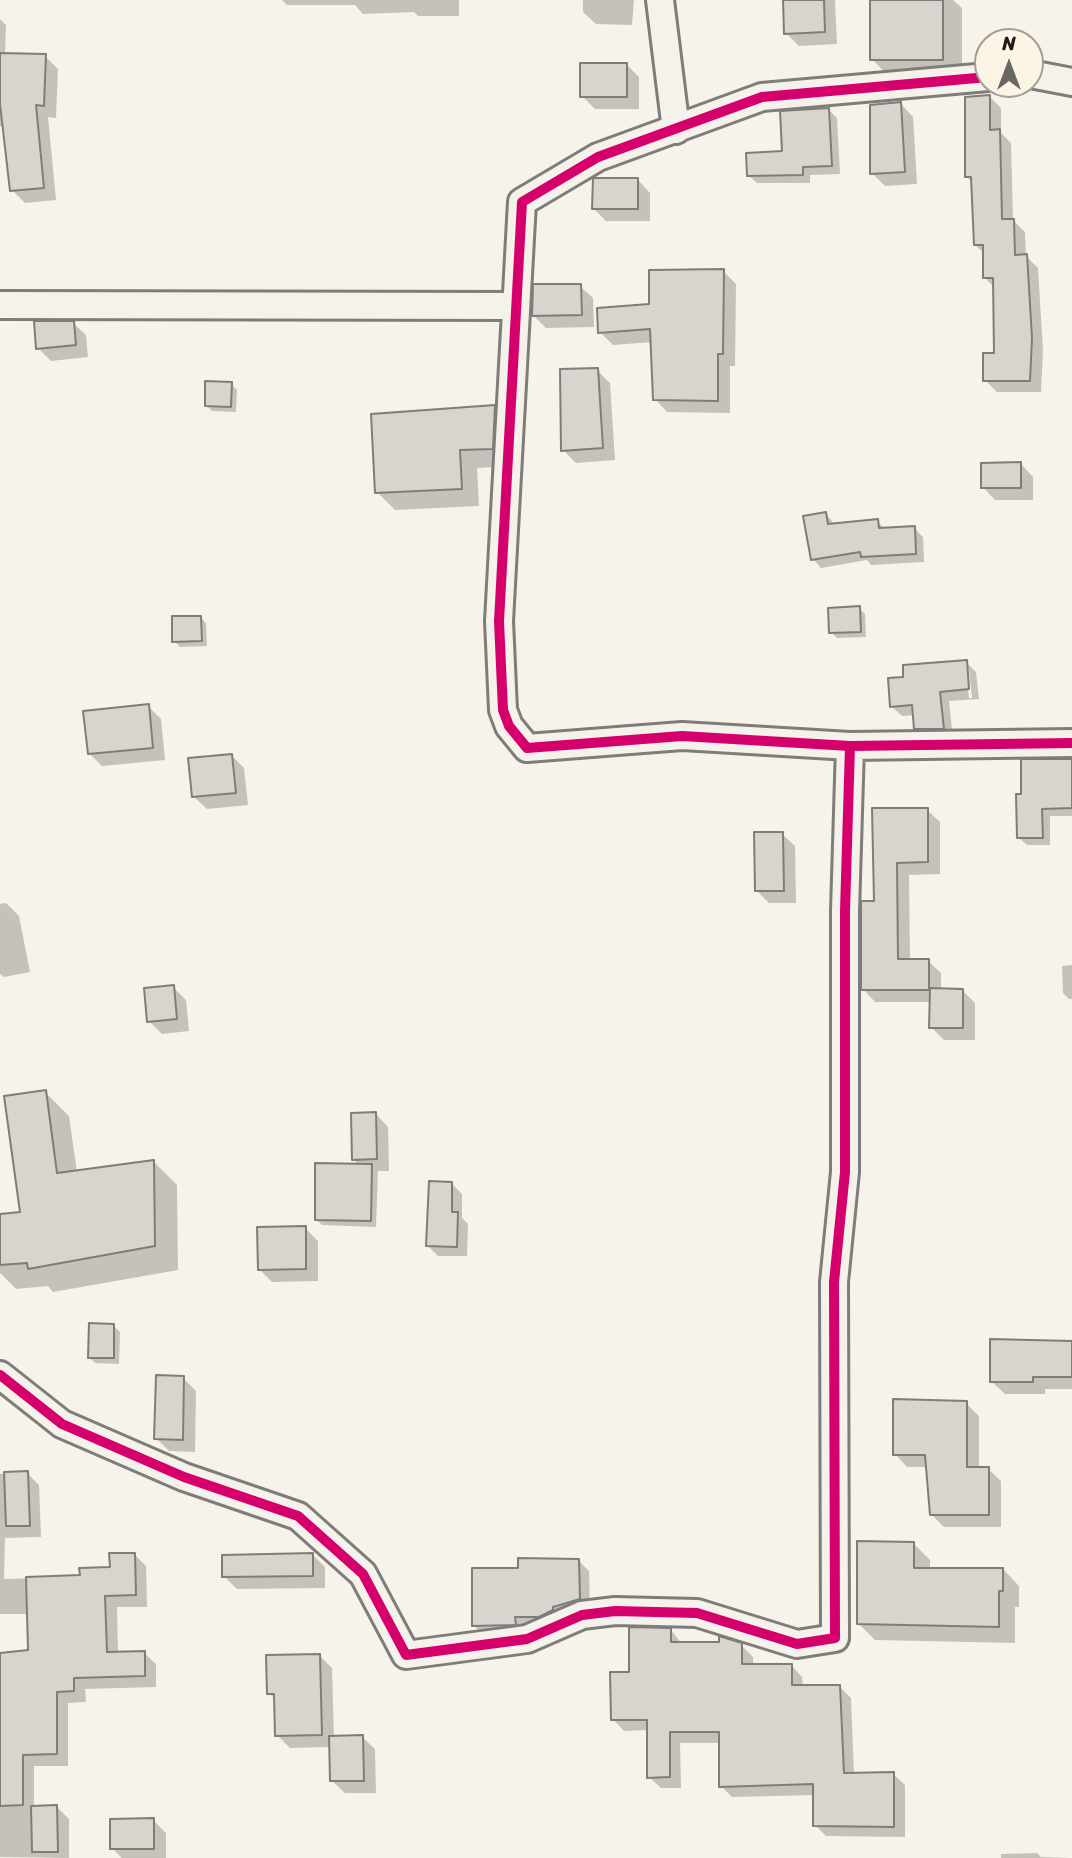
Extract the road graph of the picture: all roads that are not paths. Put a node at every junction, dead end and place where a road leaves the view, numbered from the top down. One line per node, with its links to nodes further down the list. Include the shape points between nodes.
1 (660, 0): 5 (street)
2 (1044, 77): 4 (street)
3 (974, 78): 5 (street, via 762,97)
4 (1072, 82)
5 (676, 130): 7 (street, via 598,157 522,202)
6 (0, 305): 7 (street)
7 (516, 306): 9 (street, via 499,621 503,710 509,726 527,748 682,736)
8 (1072, 743): 9 (street)
9 (850, 746): 10 (street, via 845,1172 834,1282 835,1638 797,1644 697,1613 615,1611 582,1615 527,1639 406,1655 363,1574 298,1516 184,1477 62,1424)
10 (0, 1375)

